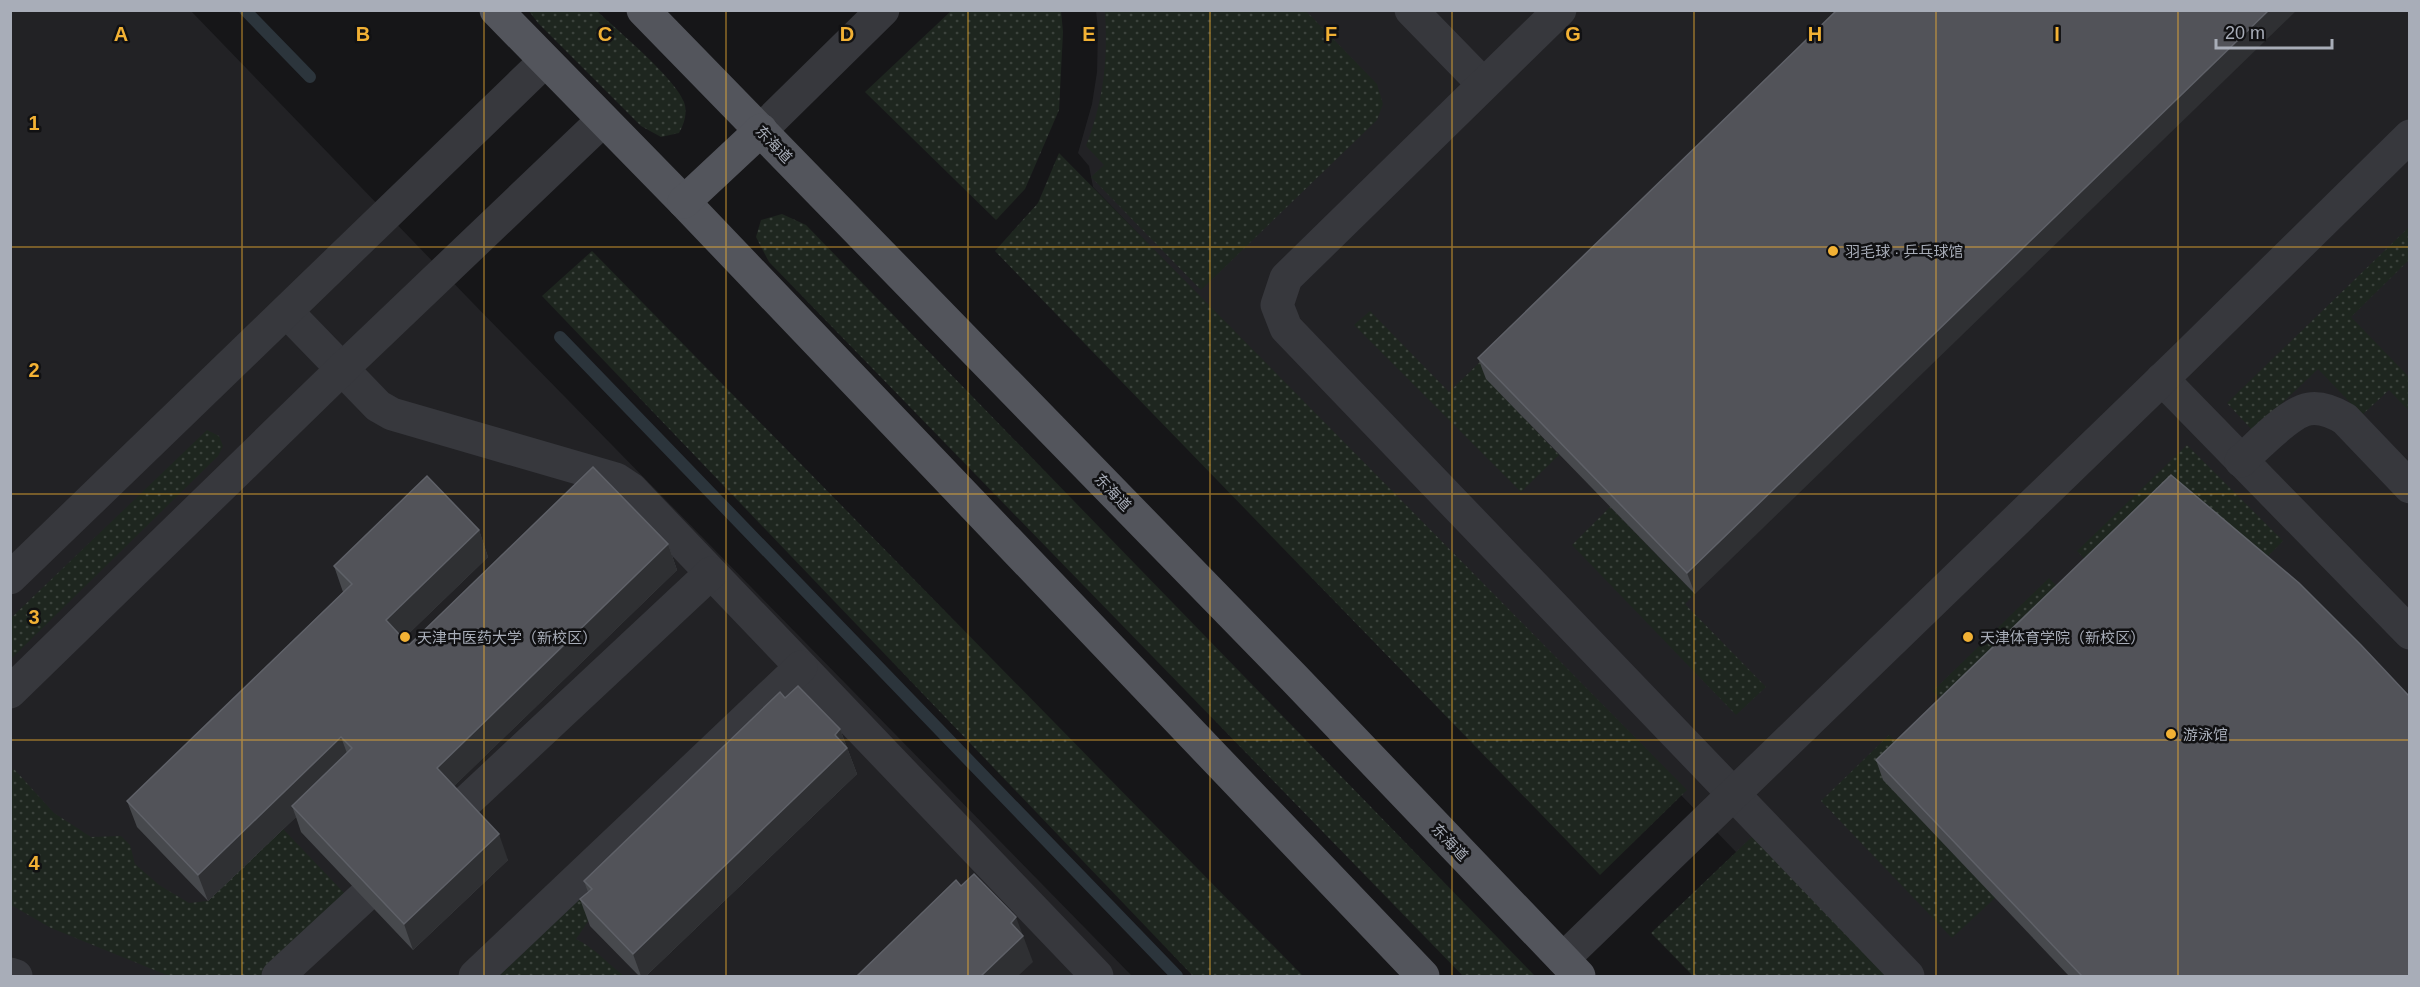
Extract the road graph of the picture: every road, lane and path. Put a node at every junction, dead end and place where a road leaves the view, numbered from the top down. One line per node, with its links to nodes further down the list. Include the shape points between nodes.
1 (496, 10): 6 (main road)
2 (643, 10): 9 (main road, 东海道)
3 (884, 10): 9 (lane)
4 (1411, 10): 7 (lane)
5 (1560, 10): 7 (lane)
6 (544, 61): 8 (main road); 12 (lane)
7 (1484, 84): 22 (lane, via 1286,278 1277,305 1286,328)
8 (602, 121): 11 (main road); 13 (lane)
9 (761, 130): 11 (main road); 23 (main road, 东海道)
10 (2409, 136): 14 (lane)
11 (684, 202): 29 (main road)
12 (287, 312): 13 (lane); 18 (lane)
13 (342, 369): 17 (lane, via 378,406 392,414 616,479 631,489); 21 (lane)
14 (2162, 379): 15 (lane); 22 (lane)
15 (2241, 461): 16 (lane, via 2286,420 2308,409 2332,412 2345,419); 19 (lane)
16 (2409, 487)
17 (711, 573): 20 (lane); 26 (lane)
18 (10, 578)
19 (2409, 633)
20 (801, 667): 27 (lane); 28 (lane)
21 (10, 692)
22 (1735, 794): 23 (lane); 30 (lane)
23 (1571, 968)
24 (10, 974): 25 (lane)
25 (16, 976)
26 (278, 976)
27 (475, 976)
28 (1097, 976)
29 (1423, 976)
30 (1908, 976)

